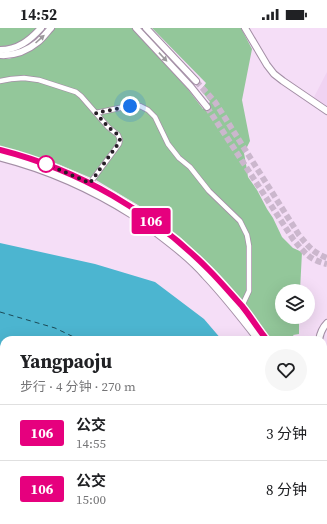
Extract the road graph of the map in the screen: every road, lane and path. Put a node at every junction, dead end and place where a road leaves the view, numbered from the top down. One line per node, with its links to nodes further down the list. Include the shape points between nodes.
1 (42, 28): 6 (main road, via 20,46)
2 (51, 28): 7 (main road, one-way to 2, via 8,56 22,52 38,42)
3 (136, 28): 10 (main road, one-way to 10)
4 (146, 28): 8 (main road)
5 (245, 28): 11 (main road, via 274,74)
6 (0, 50)
7 (0, 55)
8 (196, 80)
9 (0, 81): 12 (street, via 24,78 54,84 76,92)
10 (207, 107)
11 (327, 111)
12 (96, 113): 15 (street, via 120,140); 16 (street, via 130,106 140,106 148,110 155,117 168,144 179,158 240,221 250,246 249,291)
13 (0, 150): 15 (main road, via 56,168)
14 (0, 157): 18 (main road, via 55,175 87,189 133,216 173,246 204,274)
15 (90, 183): 16 (main road, via 136,210 178,241)
16 (242, 306): 19 (main road)
17 (327, 323): 20 (main road)
18 (256, 336)
19 (264, 336)
20 (320, 336)

